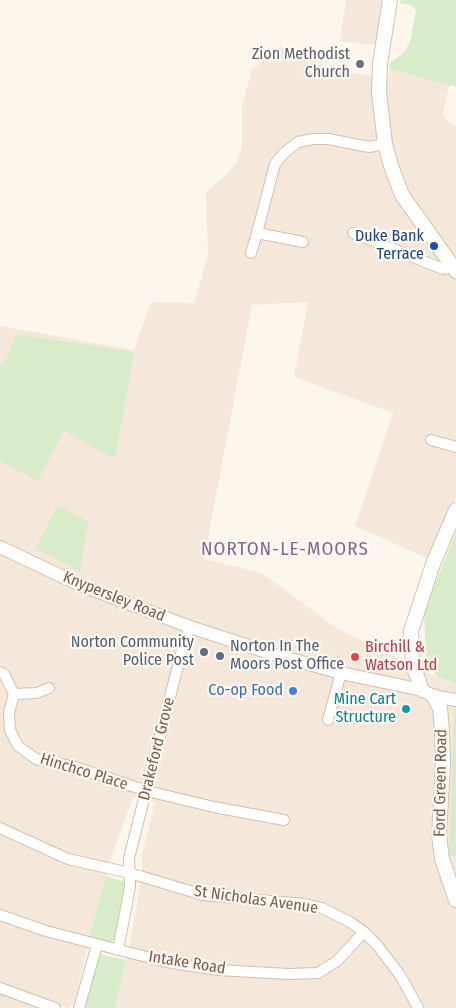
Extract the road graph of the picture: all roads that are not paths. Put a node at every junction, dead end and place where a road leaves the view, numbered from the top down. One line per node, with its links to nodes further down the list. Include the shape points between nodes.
1 (390, 0): 2 (main road, via 379,92)
2 (385, 144): 3 (street, via 369,147 313,138 298,142 275,164); 7 (main road, via 402,195)
3 (257, 233): 5 (street); 6 (street)
4 (353, 233): 7 (street, via 443,269)
5 (303, 242)
6 (251, 253)
7 (454, 269)
8 (431, 440): 9 (street)
9 (456, 447)
10 (456, 510): 16 (main road, Ford Green Road, via 433,564 411,632 413,665)
11 (0, 547): 12 (street, Knypersley Road, via 78,584)
12 (190, 627): 14 (street, Knypersley Road); 20 (street, Drakeford Grove)
13 (0, 672): 17 (street)
14 (341, 673): 16 (street, Knypersley Road); 19 (street)
15 (49, 688): 17 (street)
16 (427, 693): 18 (street, Knypersley Road); 24 (main road, Ford Green Road, via 440,708 443,763 439,835 442,859)
17 (14, 694): 20 (street, Hinchco Place, via 9,713 10,730 18,746 36,759 75,767)
18 (456, 700)
19 (328, 720)
20 (147, 791): 21 (street, Hinchco Place); 23 (street, Drakeford Grove, via 130,858)
21 (284, 820)
22 (0, 828): 23 (street, St Nicholas Avenue, via 68,859)
23 (130, 873): 26 (street, St Nicholas Avenue, via 203,895 313,906); 28 (street, Drakeford Grove)
24 (456, 900)
25 (0, 915): 27 (street, Intake Road, via 46,932)
26 (364, 932): 28 (street, Intake Road, via 337,961 318,973 218,970); 32 (street, St Nicholas Avenue, via 388,957)
27 (97, 945): 28 (street, Intake Road); 31 (street)
28 (118, 950)
29 (0, 988): 30 (street)
30 (55, 1008)
31 (79, 1008)
32 (418, 1008)

